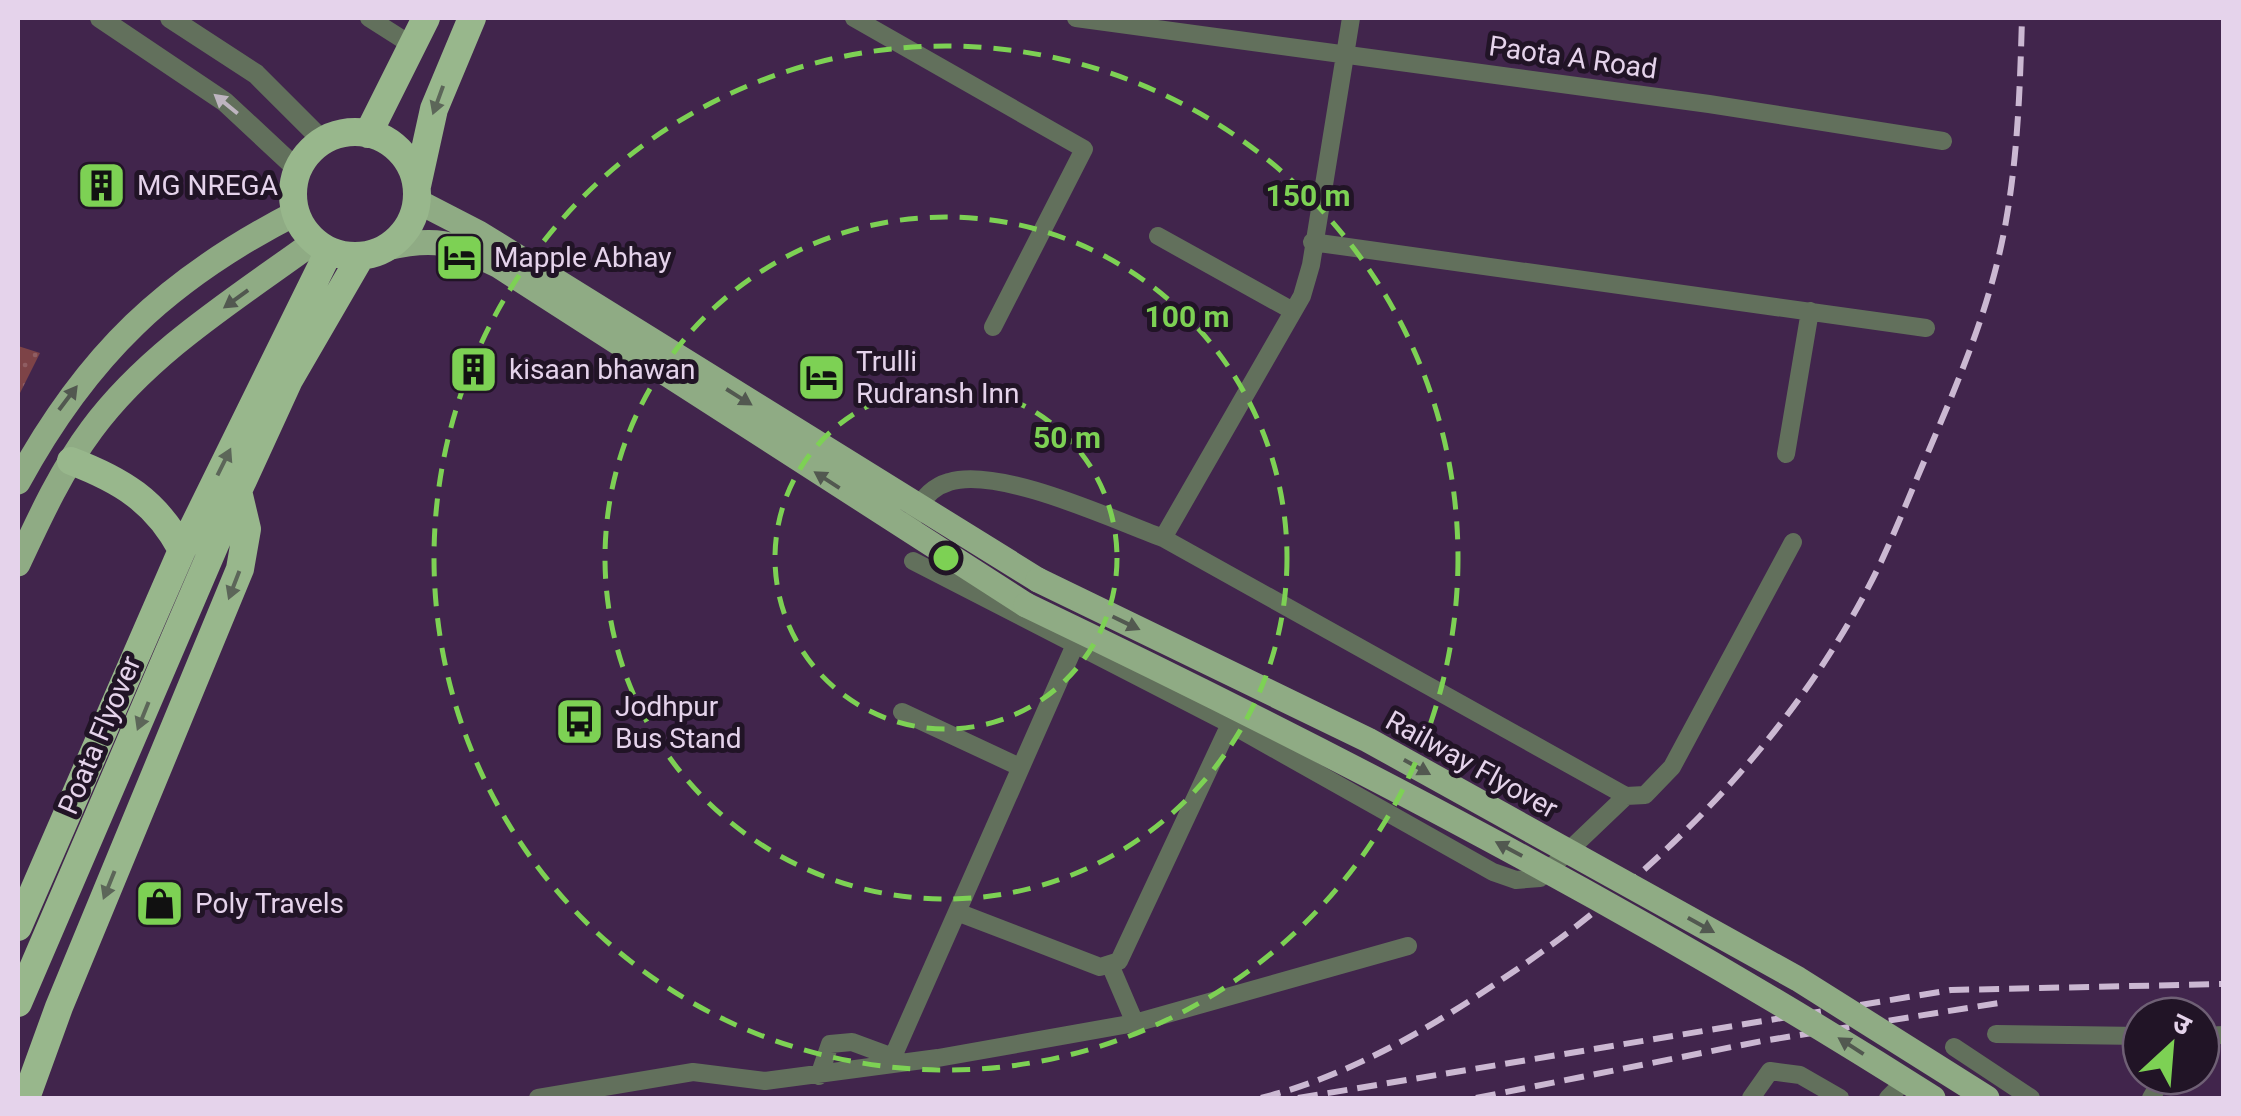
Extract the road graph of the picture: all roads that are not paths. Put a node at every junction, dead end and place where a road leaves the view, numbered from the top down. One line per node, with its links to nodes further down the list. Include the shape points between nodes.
1 (100, 18): 14 (street, one-way to 1, via 226,102)
2 (170, 18): 12 (street, via 256,74)
3 (370, 18): 9 (street)
4 (426, 18): 9 (highway)
5 (472, 18): 15 (highway, one-way to 15, via 434,108)
6 (854, 18): 23 (street, via 1084,149)
7 (1076, 18): 10 (street, Paota A Road)
8 (1350, 18): 10 (street)
9 (414, 46): 11 (highway)
10 (1343, 54): 13 (street, Paota A Road); 18 (street)
11 (368, 134): 12 (highway); 15 (highway, via 401,152)
12 (323, 141): 14 (highway)
13 (1943, 141)
14 (298, 170): 16 (highway)
15 (417, 194): 20 (highway, via 412,220); 29 (main road, Railway Flyover, one-way to 29)
16 (296, 213): 19 (highway); 27 (main road, one-way to 16, via 58,410 108,346 179,286)
17 (1158, 236): 21 (street)
18 (1312, 242): 21 (street, via 1311,265); 22 (street)
19 (322, 246): 20 (highway); 26 (main road, one-way to 26, via 158,359 102,416); 33 (highway, Poata Flyover, one-way to 19)
20 (374, 252): 28 (highway, Poata Flyover, via 289,380); 30 (main road, Railway Flyover, one-way to 20, via 499,266 427,239)
21 (1293, 311): 31 (street)
22 (1810, 311): 24 (street); 25 (street)
23 (992, 327)
24 (1926, 328)
25 (1786, 454)
26 (71, 461): 33 (highway, via 133,489 157,510); 35 (main road)
27 (18, 482)
28 (238, 491): 45 (highway, Poata Flyover, one-way to 45); 52 (highway, one-way to 52, via 247,528 240,569)
29 (915, 507): 30 (street); 31 (street, via 944,482 965,478 1050,495); 57 (main road, Railway Flyover, one-way to 57, bridge, via 1038,580 1368,740 1798,979)
30 (909, 533): 51 (main road, Railway Flyover, one-way to 30, bridge, via 1769,994 1266,720 1026,605)
31 (1163, 538): 40 (street)
32 (1793, 542): 40 (street, via 1672,767 1644,795)
33 (182, 550): 42 (highway, Poata Flyover)
34 (913, 561): 36 (street)
35 (18, 564)
36 (1074, 647): 38 (street); 39 (street)
37 (902, 712): 39 (street)
38 (1230, 724): 40 (street, via 1516,880 1540,878); 44 (street)
39 (1020, 767): 41 (street)
40 (1626, 796)
41 (957, 912): 44 (street); 50 (street, via 894,1052 830,1044)
42 (18, 927)
43 (1408, 946): 46 (street)
44 (1111, 967): 46 (street)
45 (18, 1003)
46 (1135, 1023): 50 (street)
47 (1996, 1034): 48 (street)
48 (2121, 1036)
49 (1954, 1046): 58 (street)
50 (819, 1076): 53 (street, via 765,1081 694,1072)
51 (1896, 1090): 56 (main road, Railway Flyover, bridge)
52 (26, 1098)
53 (538, 1098)
54 (1751, 1098): 55 (street, via 1770,1071 1800,1075)
55 (1840, 1098)
56 (1933, 1098)
57 (1987, 1098)
58 (2032, 1098)

